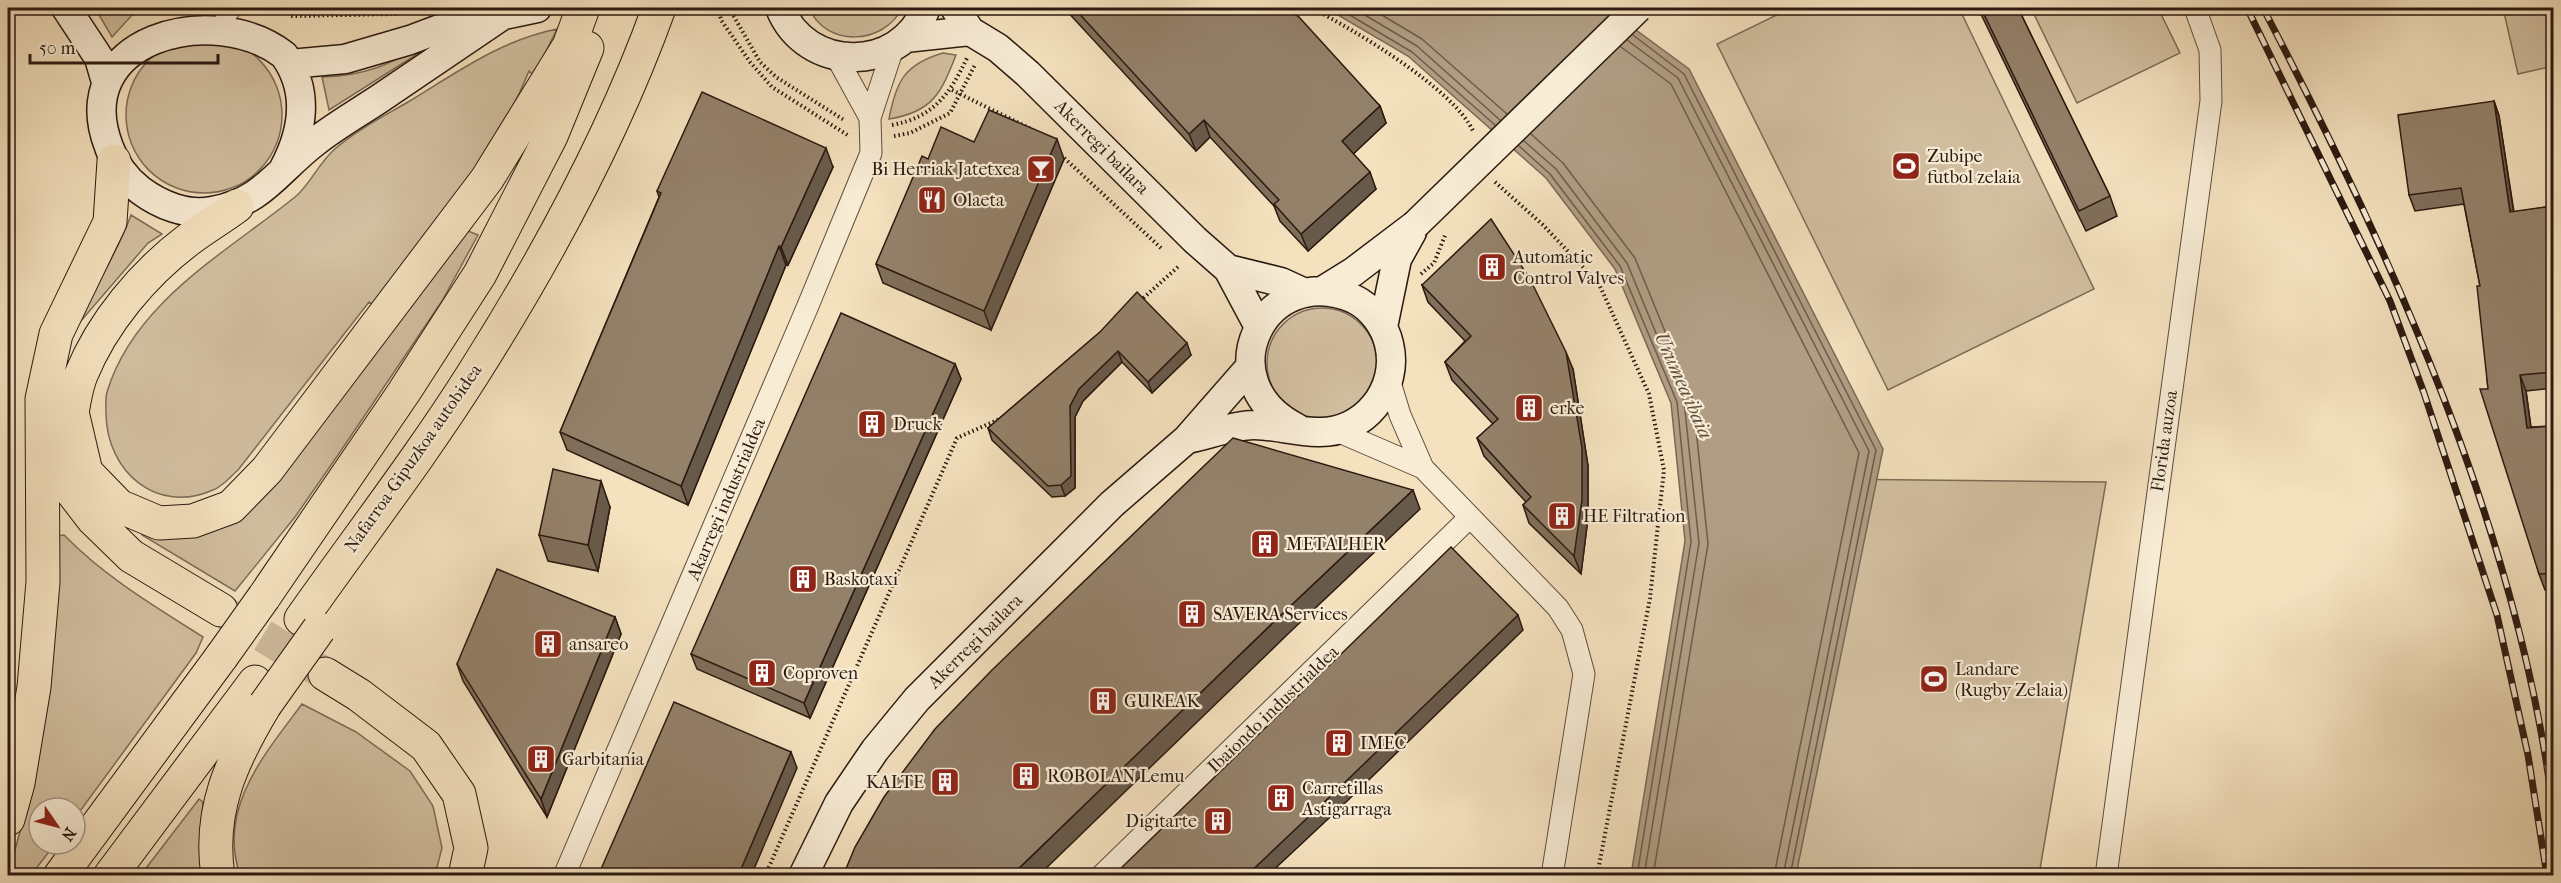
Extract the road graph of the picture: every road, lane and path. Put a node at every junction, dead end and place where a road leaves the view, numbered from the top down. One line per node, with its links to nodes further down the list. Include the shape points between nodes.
1 (66, 8): 22 (main road, via 99,58)
2 (288, 8): 15 (path, via 291,16)
3 (537, 8): 16 (main road)
4 (583, 8): 25 (highway)
5 (604, 8): 25 (highway)
6 (660, 8): 58 (highway, Nafarroa-Gipuzkoa autobidea, via 605,136 558,229 472,375 310,624)
7 (729, 8): 24 (path, via 760,62 776,77)
8 (926, 8): 19 (main road, via 917,26)
9 (1312, 8): 27 (path, via 1362,35 1426,81 1468,121)
10 (1638, 8): 35 (main road, bridge)
11 (2195, 8): 70 (street, Florida auzoa, via 2210,50 2211,101)
12 (776, 10): 20 (main road, via 805,42)
13 (173, 11): 14 (main road); 22 (main road, via 134,38 117,58)
14 (228, 11): 21 (main road, via 273,41)
15 (398, 14)
16 (503, 15): 17 (main road); 30 (main road, via 315,141)
17 (442, 18): 21 (main road, via 410,40 345,59)
18 (964, 31): 19 (main road); 23 (path); 39 (main road, Akerregi bailara, via 998,48 1028,74)
19 (899, 43): 20 (main road, via 859,58); 24 (street)
20 (836, 56): 24 (street)
21 (290, 64): 30 (main road, via 300,90 302,118 296,145)
22 (106, 82): 29 (main road, via 101,109 104,136)
23 (951, 90): 24 (path, via 923,115 905,123); 26 (path)
24 (870, 123): 64 (street, Akarregi industrialdea, via 871,153)
25 (537, 130): 48 (highway, via 487,178 267,470 231,507 193,521 159,523 119,506 86,472); 60 (highway, bridge, via 480,274 264,597)
26 (1042, 138)
27 (1477, 141)
28 (1059, 154): 37 (path)
29 (114, 162): 34 (main road, via 147,195 181,210 209,212); 47 (highway, via 110,222 56,334)
30 (283, 170): 34 (main road, via 263,191)
31 (1490, 171): 32 (path)
32 (1495, 181): 33 (path); 69 (path, via 1599,284 1649,394 1664,470 1650,598)
33 (1486, 188)
34 (237, 206): 48 (highway, via 189,239 149,274 122,305 96,344 81,377)
35 (1415, 225): 41 (main road, via 1361,267); 44 (main road, via 1397,259)
36 (1450, 225): 40 (path, via 1434,263)
37 (1164, 250)
38 (1173, 258): 42 (path, via 1181,266)
39 (1228, 269): 41 (main road); 43 (main road)
40 (1420, 276)
41 (1314, 292): 43 (main road, via 1279,305); 44 (main road, via 1341,294 1358,301)
42 (1137, 304)
43 (1259, 327): 45 (main road)
44 (1383, 327): 46 (main road, via 1392,361)
45 (1250, 367): 50 (main road, via 1254,387 1264,405); 52 (main road, Akerregi bailara)
46 (1389, 379): 51 (main road, via 1370,412); 53 (street)
47 (42, 399): 54 (highway); 59 (highway, via 43,582 34,687)
48 (72, 412): 54 (highway)
49 (1006, 416): 65 (path, via 957,438)
50 (1297, 429): 51 (main road); 52 (main road, via 1252,424)
51 (1337, 431): 53 (street)
52 (1187, 439): 66 (main road, Akerregi bailara, via 1112,504 917,699 874,750 839,803)
53 (1423, 468): 55 (street)
54 (63, 480): 56 (highway, via 93,519 131,556)
55 (1470, 518): 67 (street, Ibaiondo industrialdea); 68 (street, via 1558,608 1572,630 1584,674)
56 (221, 610)
57 (325, 674): 63 (highway, via 426,746 459,794 471,848)
58 (260, 693): 61 (highway, Nafarroa-Gipuzkoa autobidea); 62 (highway, via 226,780 216,833)
59 (8, 819)
60 (60, 876)
61 (110, 876)
62 (218, 876)
63 (465, 876)
64 (564, 876)
65 (765, 876)
66 (803, 876)
67 (1101, 876)
68 (1552, 876)
69 (1597, 876)
70 (2106, 876)

